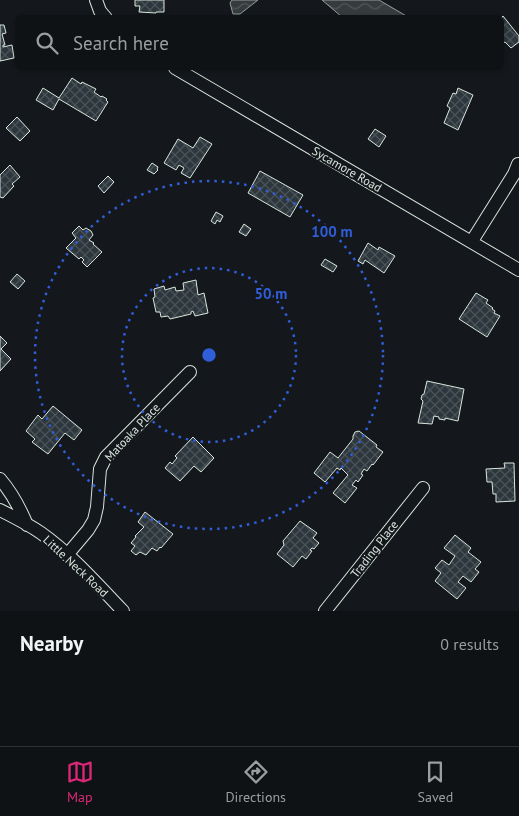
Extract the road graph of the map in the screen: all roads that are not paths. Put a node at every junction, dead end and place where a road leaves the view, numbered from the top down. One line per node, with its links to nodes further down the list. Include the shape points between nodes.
1 (96, 0): 2 (street)
2 (104, 15)
3 (178, 70): 5 (street, Sycamore Road)
4 (518, 164): 5 (street)
5 (472, 241): 6 (street, Sycamore Road)
6 (519, 270)
7 (190, 372): 12 (street, Matoaka Place, via 106,457 100,469 94,520)
8 (0, 479): 11 (street, via 20,507)
9 (423, 488): 14 (street, Trading Place)
10 (0, 510): 11 (street, Little Neck Road)
11 (27, 525): 12 (street, Little Neck Road)
12 (67, 555): 13 (street, Little Neck Road)
13 (123, 611)
14 (325, 611)

